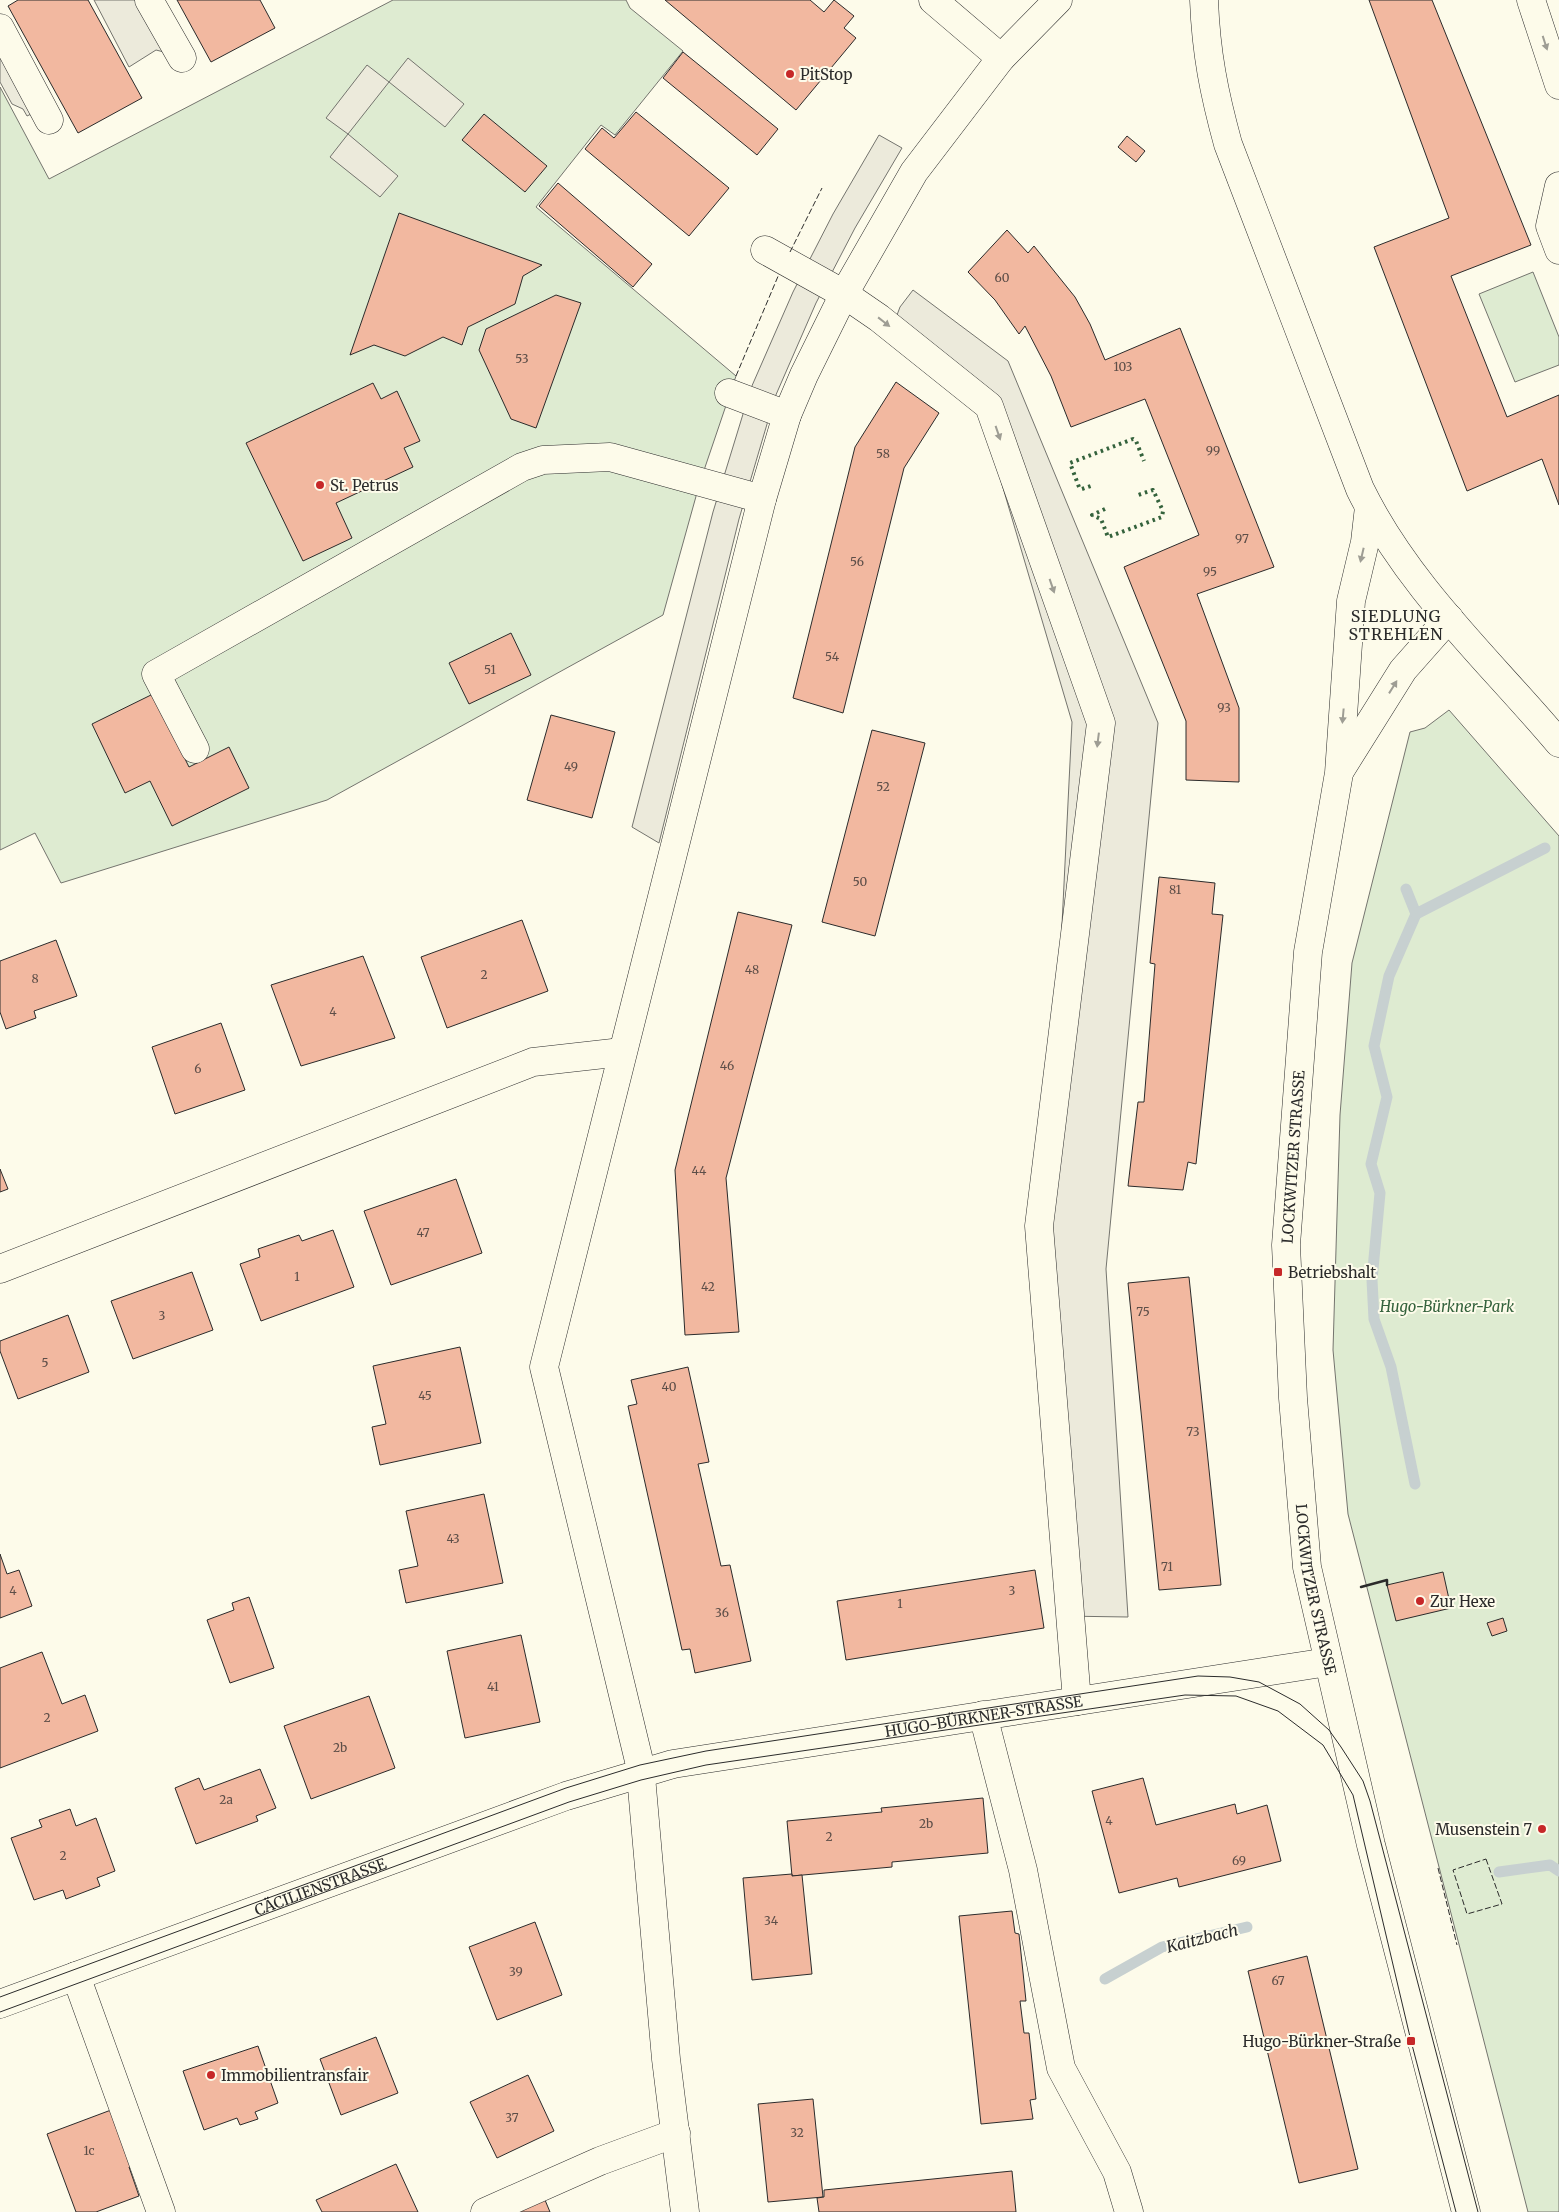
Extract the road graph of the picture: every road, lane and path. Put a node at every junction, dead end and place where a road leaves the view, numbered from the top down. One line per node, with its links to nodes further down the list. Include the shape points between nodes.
1 (149, 0): 7 (street)
2 (933, 0): 8 (street)
3 (1058, 0): 8 (street)
4 (1204, 0): 18 (street, via 1212,84 1228,144)
5 (1531, 0): 9 (street, one-way to 9)
6 (0, 28): 10 (street)
7 (182, 58)
8 (1001, 58): 14 (street, via 914,172)
9 (1559, 86)
10 (50, 120)
11 (1559, 186): 13 (street, via 1550,226)
12 (765, 250): 14 (street)
13 (1559, 250)
14 (844, 294): 16 (street); 26 (street, one-way to 26, via 989,406 1100,723 1039,1226)
15 (729, 394): 16 (street)
16 (787, 415): 17 (street)
17 (762, 499): 21 (street, via 610,457 543,460 522,467 156,674); 23 (street)
18 (1369, 507): 19 (street, via 1405,565); 22 (street, LOCKWITZER STRASSE, one-way to 22, via 1365,542 1351,601)
19 (1449, 618): 20 (street); 22 (street, one-way to 19, via 1403,670)
20 (1559, 743)
21 (195, 749)
22 (1339, 773): 25 (street, LOCKWITZER STRASSE, via 1308,952 1286,1245 1293,1398 1307,1567)
23 (622, 1052): 24 (street, via 533,1062); 28 (street, via 544,1367)
24 (0, 1269)
25 (1328, 1662): 26 (street, HUGO-BÜRKNER-STRASSE); 36 (street, LOCKWITZER STRASSE, via 1371,1844)
26 (1077, 1701): 27 (street, HUGO-BÜRKNER-STRASSE)
27 (983, 1715): 28 (street, HUGO-BÜRKNER-STRASSE, via 707,1758); 35 (street, via 1023,1870 1062,2068 1117,2172)
28 (641, 1773): 29 (street, CÄCILIENSTRASSE, via 566,1796); 31 (street, via 666,2059)
29 (76, 1976): 30 (street, CÄCILIENSTRASSE); 32 (street)
30 (0, 2004)
31 (676, 2133): 33 (street, via 600,2161); 34 (street)
32 (161, 2212)
33 (485, 2212)
34 (685, 2212)
35 (1130, 2212)
36 (1466, 2212)

